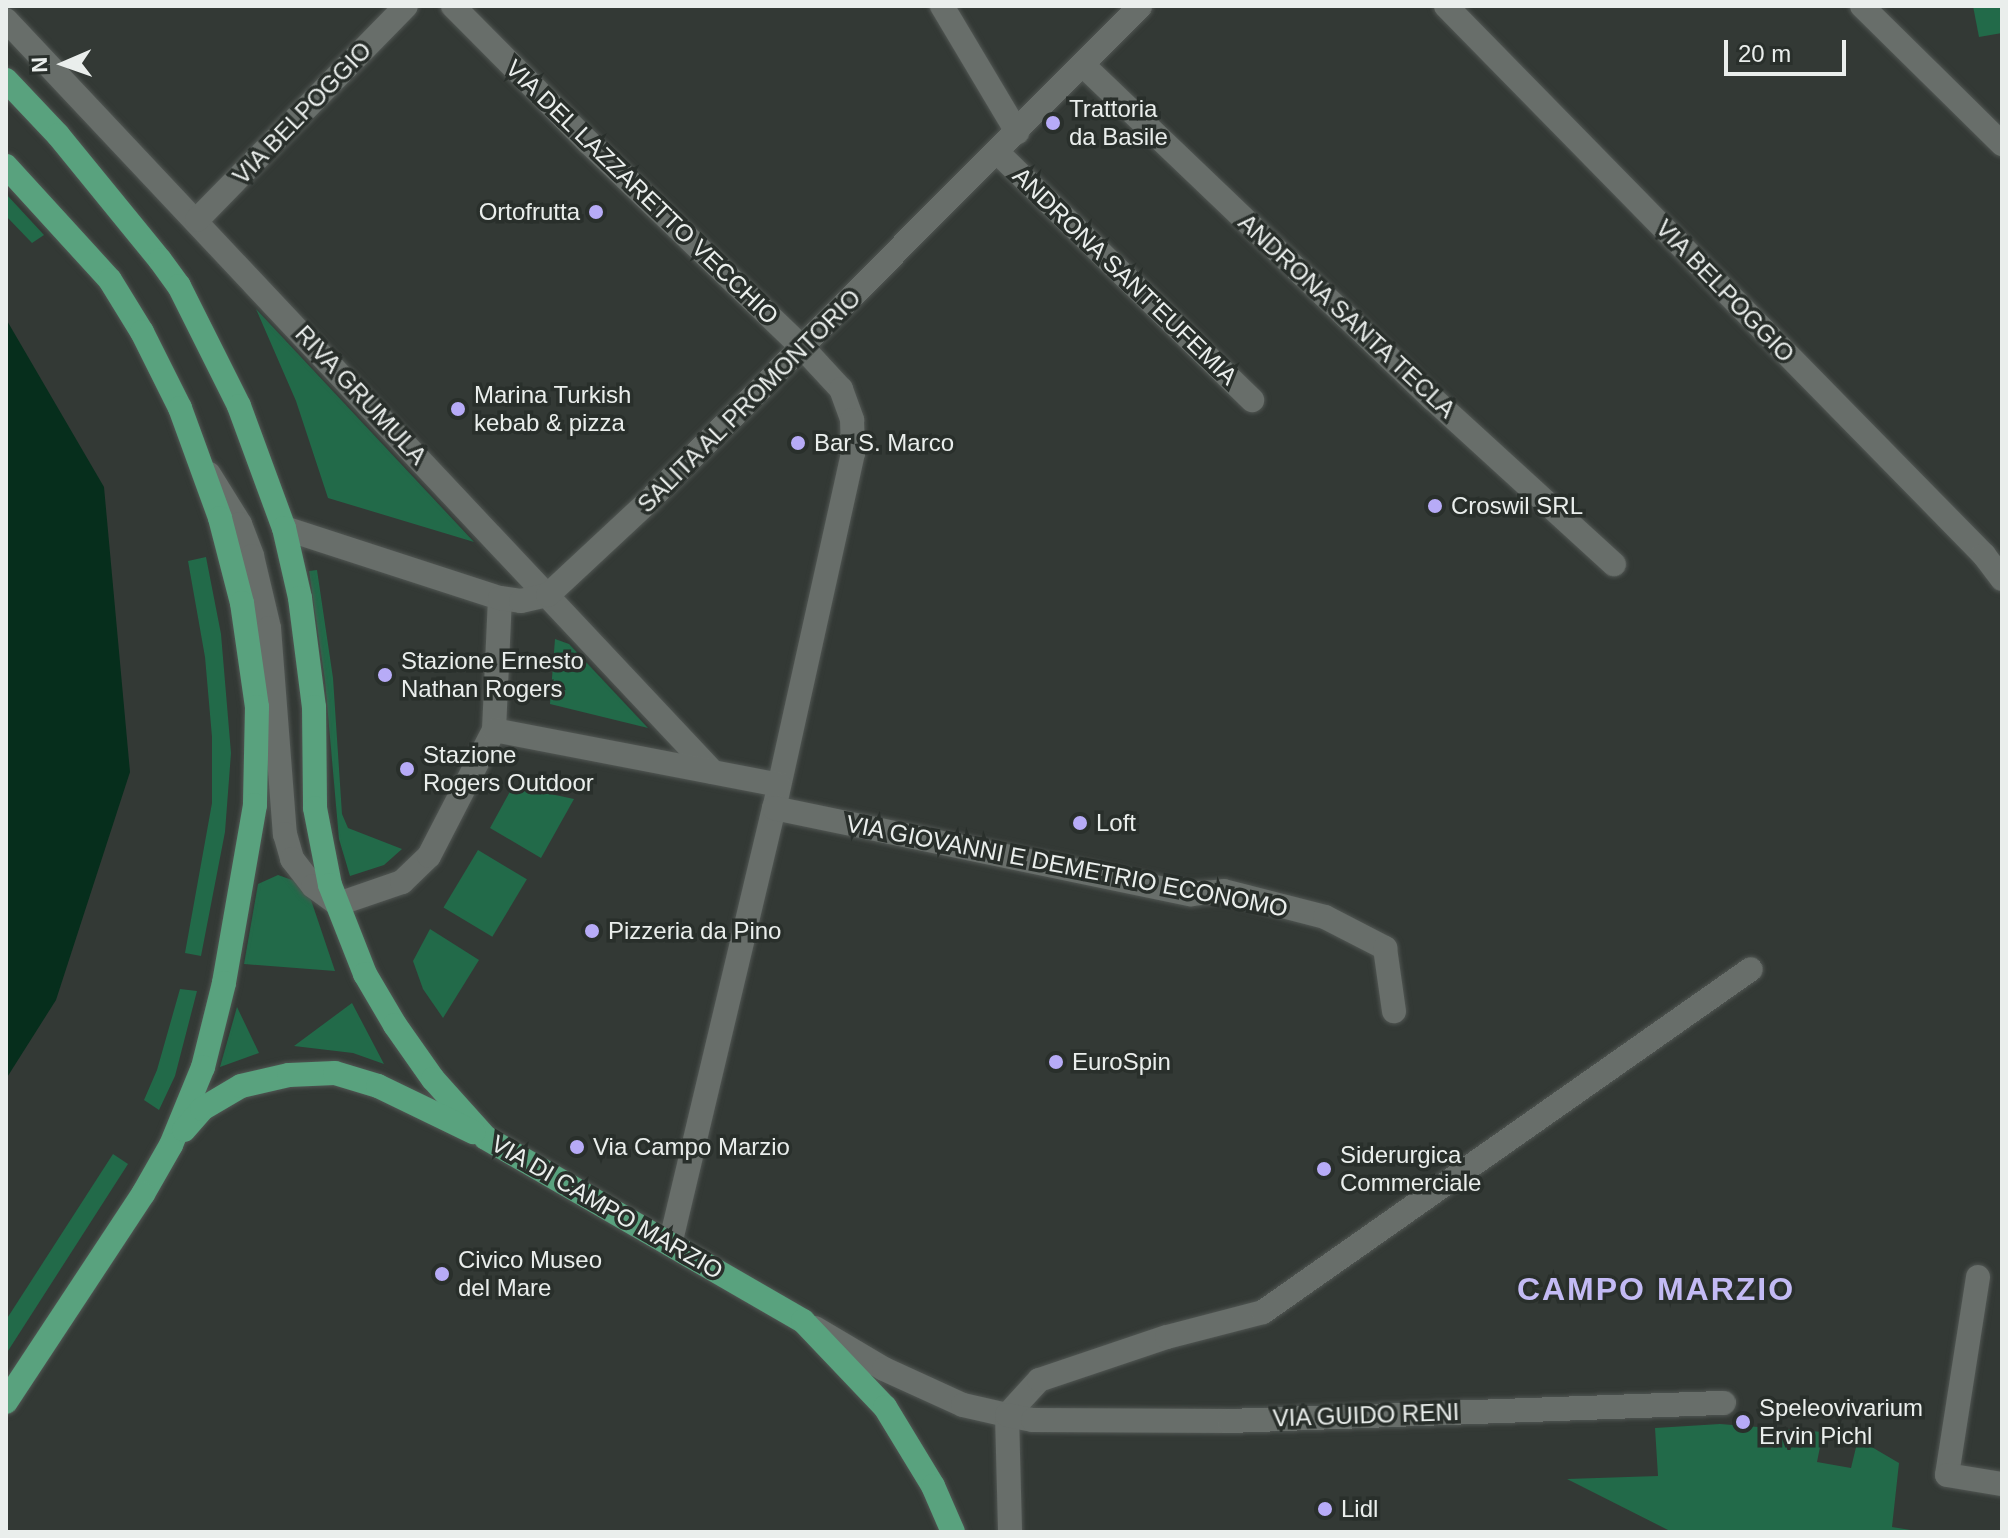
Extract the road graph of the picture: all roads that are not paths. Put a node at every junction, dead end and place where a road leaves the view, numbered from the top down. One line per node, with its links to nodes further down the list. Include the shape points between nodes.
1 (406, 6): 14 (street, VIA BELPOGGIO)
2 (453, 6): 15 (street, VIA DEL LAZZARETTO VECCHIO)
3 (942, 6): 10 (street)
4 (1140, 6): 8 (street, SALITA AL PROMONTORIO)
5 (1446, 6): 20 (street, VIA BELPOGGIO)
6 (1862, 6): 11 (street)
7 (6, 20): 14 (street, RIVA GRUMULA)
8 (1083, 65): 10 (street, SALITA AL PROMONTORIO); 19 (street, ANDRONA SANTA TECLA)
9 (6, 80): 18 (main road, via 129,219 179,286 239,406)
10 (1017, 132): 12 (street, SALITA AL PROMONTORIO)
11 (2002, 144)
12 (997, 152): 15 (street, SALITA AL PROMONTORIO); 16 (street, ANDRONA SANT'EUFEMIA)
13 (6, 166): 17 (main road, via 110,280 149,345)
14 (197, 220): 21 (street, RIVA GRUMULA)
15 (803, 348): 21 (street, SALITA AL PROMONTORIO); 25 (street, VIA DEL LAZZARETTO VECCHIO, via 841,389 852,420 853,453)
16 (1252, 400)
17 (202, 461): 26 (street, via 240,524 269,628 285,834 292,859 313,886); 30 (main road, via 242,603 257,707 255,805 224,983 203,1067)
18 (284, 528): 22 (street); 26 (main road, via 300,598 314,707 315,808)
19 (1614, 564)
20 (2002, 579)
21 (548, 595): 22 (street, via 521,601); 24 (street, RIVA GRUMULA)
22 (500, 598): 23 (street)
23 (494, 730): 24 (street); 26 (street, via 429,856 402,882)
24 (713, 772): 25 (street)
25 (777, 796): 28 (street, VIA GIOVANNI E DEMETRIO ECONOMO, via 1191,894 1224,891 1325,917 1385,948); 31 (street)
26 (338, 904): 29 (main road, VIA DI CAMPO MARZIO, via 365,974 395,1025 433,1079)
27 (1751, 969): 36 (street, via 1263,1312 1039,1380)
28 (1394, 1011)
29 (486, 1138): 30 (main road, via 378,1086 335,1073 289,1075 241,1086 202,1109); 31 (main road, VIA DI CAMPO MARZIO)
30 (171, 1145): 34 (main road)
31 (670, 1244): 33 (main road, VIA DI CAMPO MARZIO)
32 (1978, 1277): 37 (street, via 1947,1475)
33 (803, 1321): 36 (street, VIA DI CAMPO MARZIO, via 884,1369 963,1405); 38 (main road, VIA DI CAMPO MARZIO, via 885,1407 933,1486)
34 (6, 1402)
35 (1724, 1403): 36 (street, VIA GUIDO RENI, via 1229,1421 1033,1420)
36 (1007, 1415): 39 (street)
37 (2002, 1484)
38 (953, 1532)
39 (1010, 1532)

